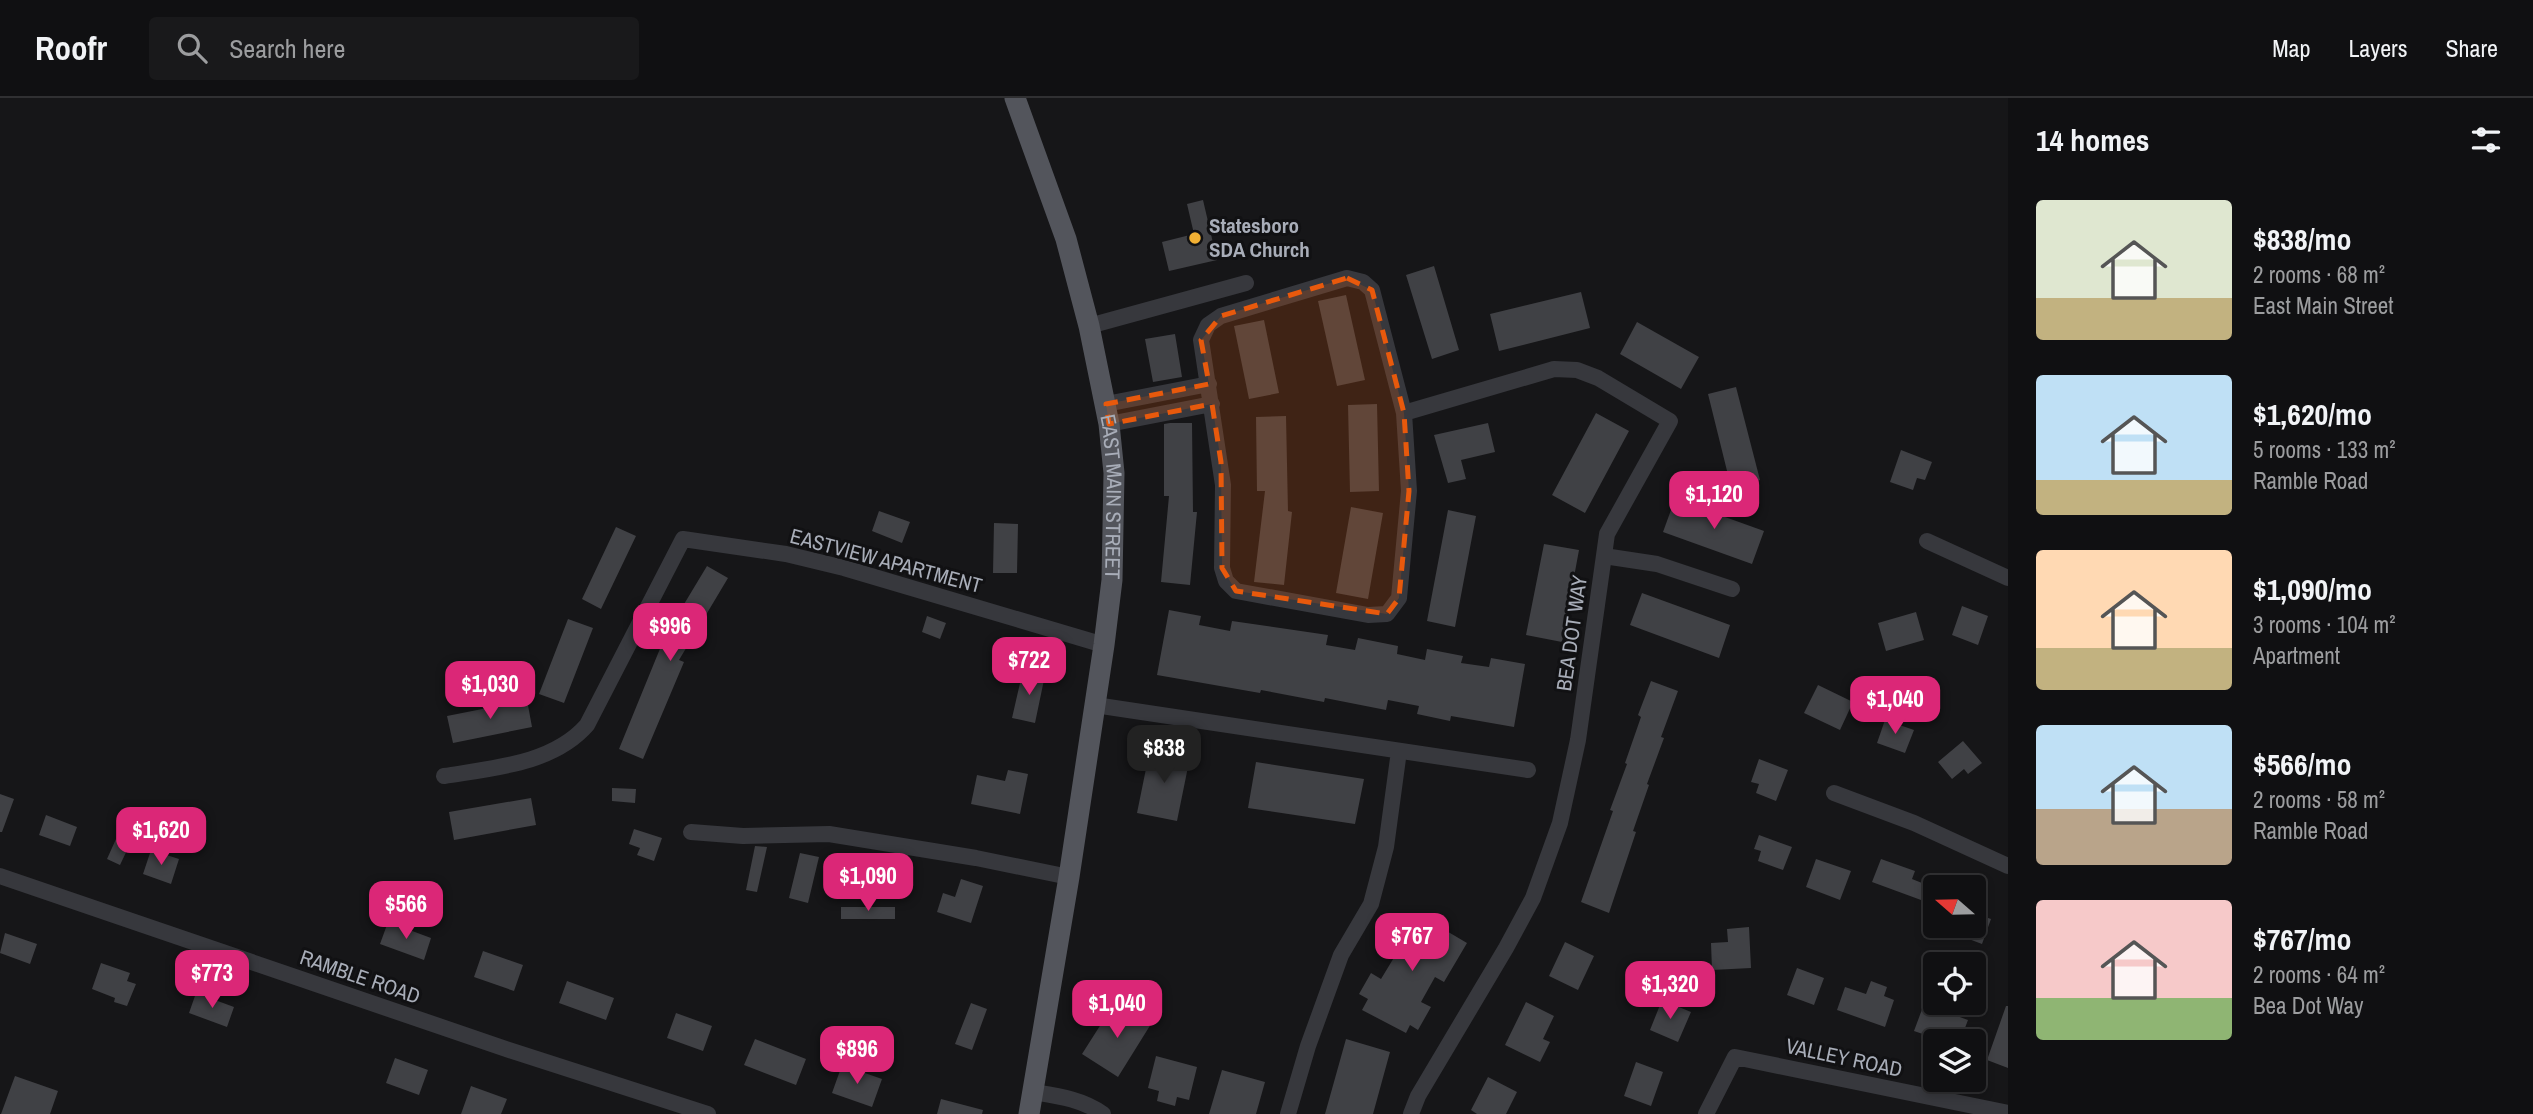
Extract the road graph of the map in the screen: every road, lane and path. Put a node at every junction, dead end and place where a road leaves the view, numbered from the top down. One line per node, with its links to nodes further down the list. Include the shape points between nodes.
1 (1015, 98): 3 (main road, EAST MAIN STREET, via 1066,239)
2 (1246, 283): 3 (street)
3 (1089, 326): 7 (main road, EAST MAIN STREET)
4 (1209, 384): 5 (street); 6 (street, via 1201,340 1209,325 1221,316 1347,278 1372,290); 7 (street)
5 (1212, 404): 6 (street, via 1223,485 1222,568 1226,581 1236,591 1368,615 1387,614 1399,598 1409,491); 7 (street)
6 (1404, 412): 9 (street, BEA DOT WAY, via 1566,369 1598,378 1670,421 1615,517)
7 (1107, 414): 12 (main road, EAST MAIN STREET, via 1114,473 1114,534)
8 (1927, 541): 10 (street)
9 (1604, 556): 11 (street, via 1657,564); 28 (street, BEA DOT WAY, via 1578,740 1560,822 1533,898)
10 (2008, 578)
11 (1732, 589)
12 (1104, 645): 13 (main road, EAST MAIN STREET); 16 (street, EASTVIEW APARTMENT, via 844,568 683,539 587,725 574,740 547,754 497,768)
13 (1095, 705): 14 (street); 21 (main road, EAST MAIN STREET)
14 (1399, 751): 15 (street); 27 (street, via 1386,847 1371,904 1341,955)
15 (1528, 771)
16 (444, 776)
17 (1834, 793): 19 (street)
18 (691, 832): 21 (street, via 829,834)
19 (2008, 866)
20 (0, 876): 24 (street, RAMBLE ROAD)
21 (1069, 877): 22 (main road, EAST MAIN STREET)
22 (1033, 1092): 25 (main road, EAST MAIN STREET); 26 (street, via 1067,1098)
23 (2008, 1112): 29 (street, VALLEY ROAD, via 1735,1057)
24 (708, 1114)
25 (1029, 1114)
26 (1103, 1114)
27 (1288, 1114)
28 (1411, 1114)
29 (1706, 1114)

